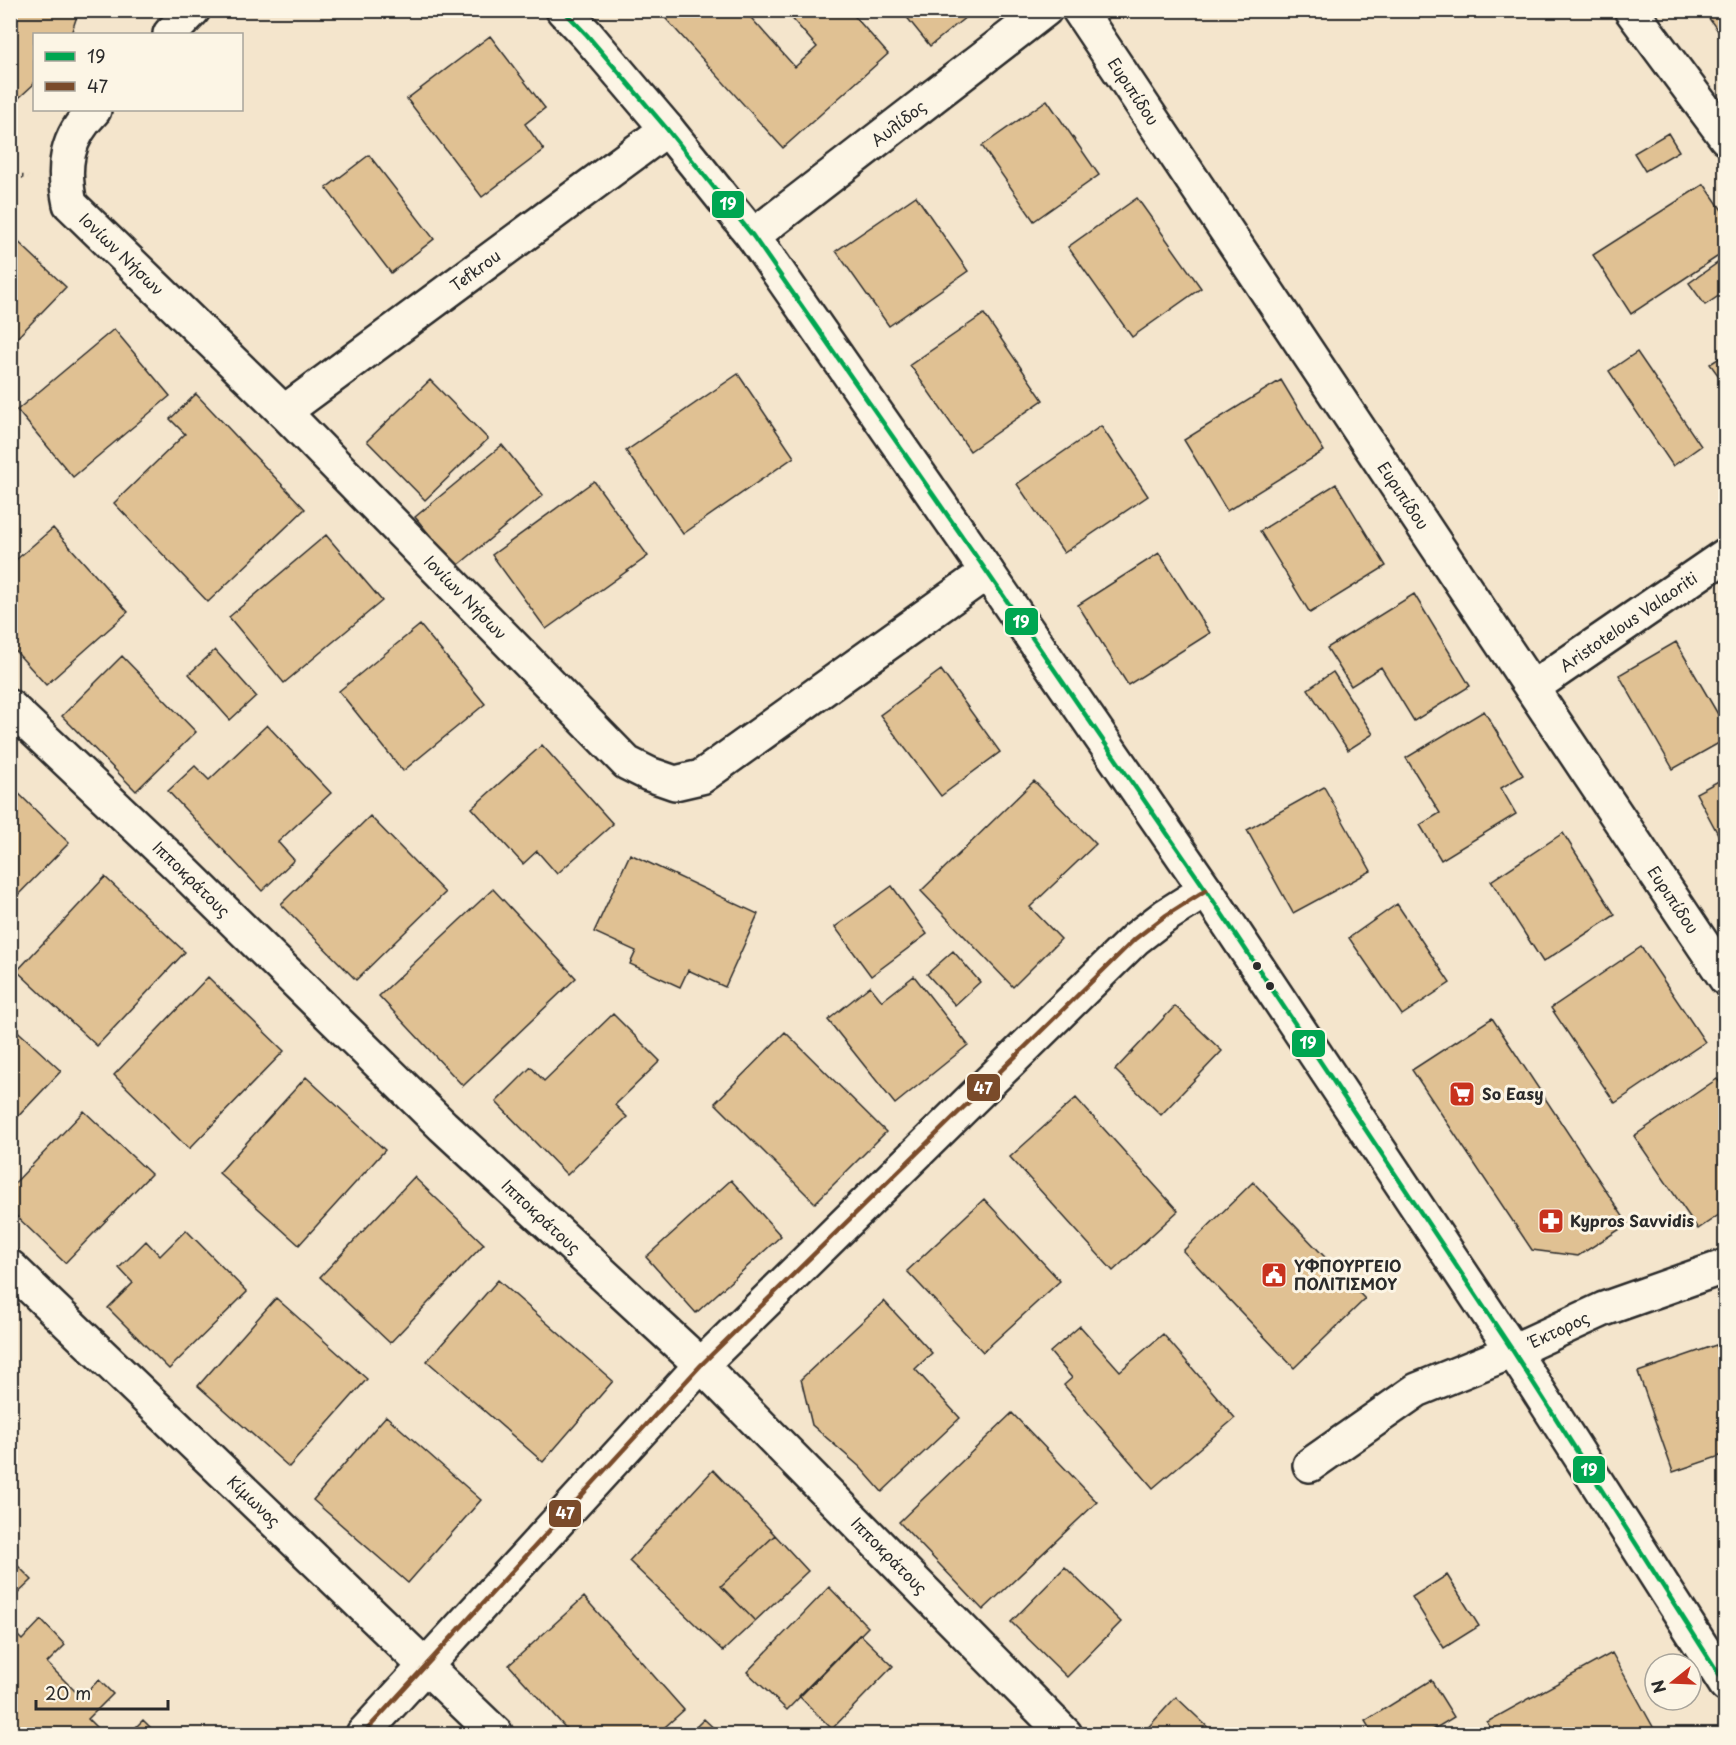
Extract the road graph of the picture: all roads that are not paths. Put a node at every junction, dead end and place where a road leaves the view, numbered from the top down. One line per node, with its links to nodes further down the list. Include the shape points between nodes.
1 (193, 10): 6 (street)
2 (563, 10): 8 (street)
3 (1045, 10): 10 (street, Αυλίδος)
4 (1079, 10): 14 (street, Ευριπίδου)
5 (1631, 10): 9 (street)
6 (171, 33)
7 (93, 111): 11 (street, Ιονίων Νήσων, via 70,144 65,179 70,204)
8 (667, 129): 10 (street); 11 (street, Tefkrou)
9 (1725, 138)
10 (753, 236): 13 (street)
11 (284, 412): 13 (street, Ιονίων Νήσων, via 627,763 675,783 701,777)
12 (1725, 555): 14 (street, Aristotelous Valaoriti)
13 (987, 572): 16 (street)
14 (1532, 688): 17 (street, Ευριπίδου)
15 (10, 707): 21 (street, Ιπποκράτους, via 443,1126)
16 (1206, 890): 20 (street); 21 (street, via 1135,939)
17 (1723, 971)
18 (1725, 1266): 20 (street, Έκτορος, via 1604,1309)
19 (10, 1267): 23 (street, Κίμωνος)
20 (1514, 1351): 22 (street, Έκτορος, via 1416,1389); 24 (street)
21 (701, 1365): 23 (street); 27 (street, Ιπποκράτους)
22 (1310, 1465)
23 (426, 1665): 25 (street); 26 (street, Κίμωνος)
24 (1725, 1685)
25 (363, 1734)
26 (496, 1734)
27 (1065, 1734)

